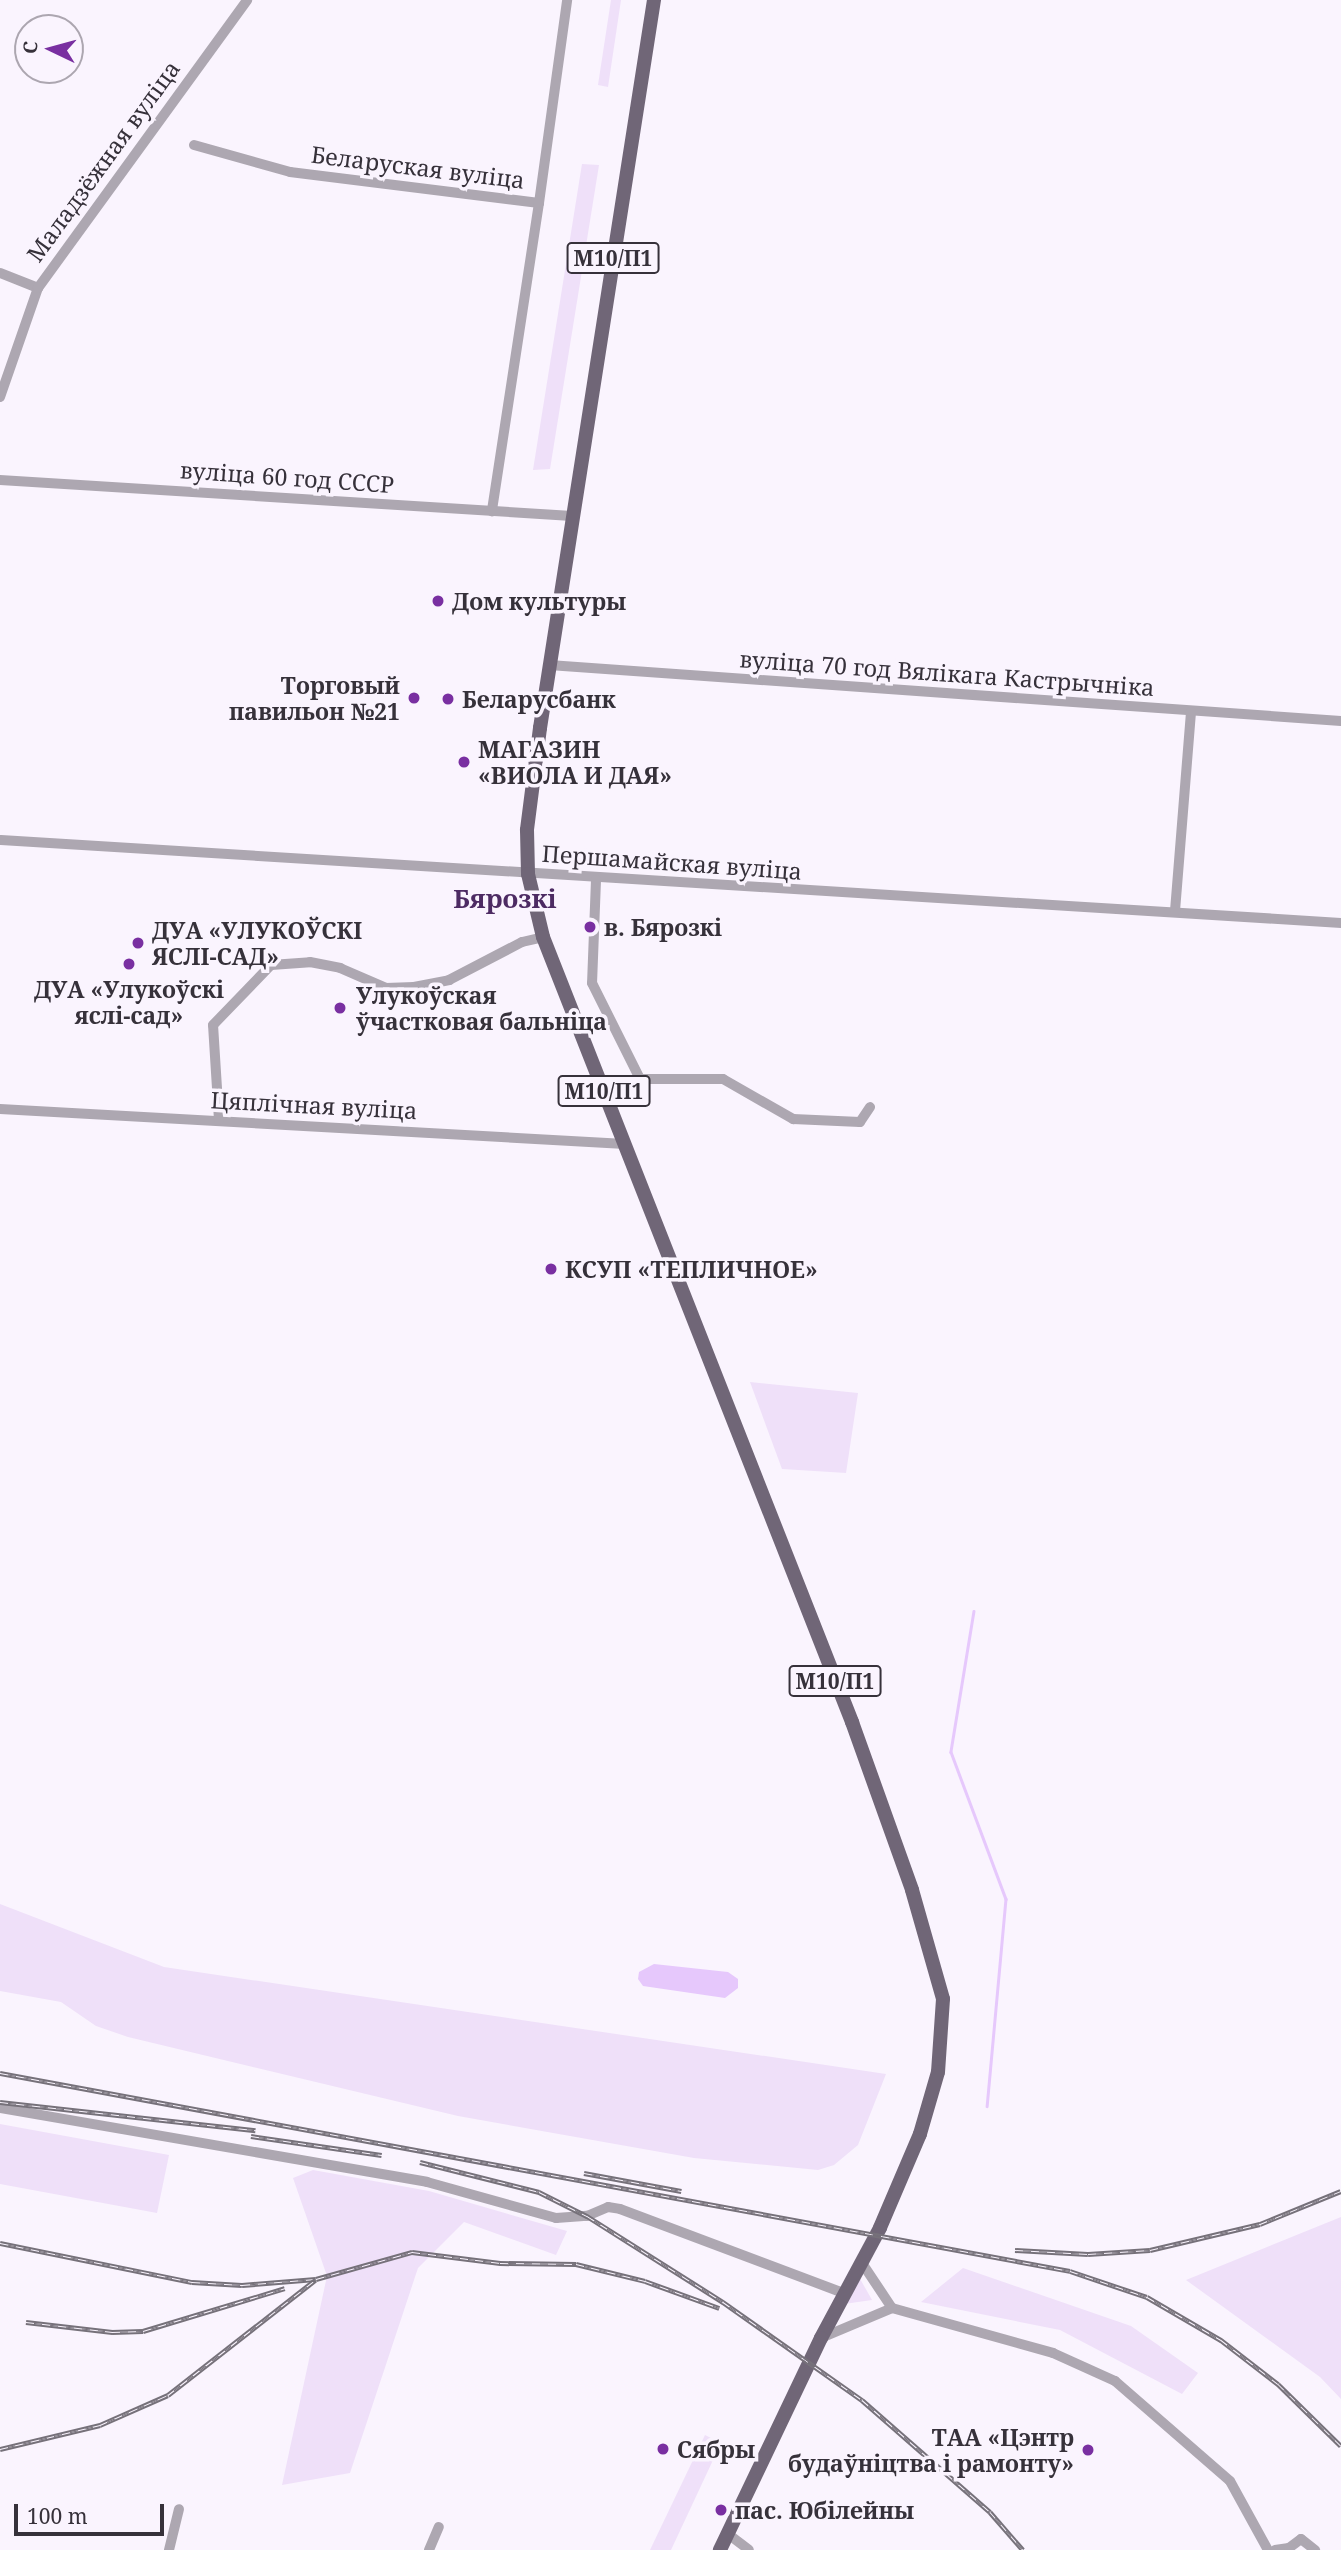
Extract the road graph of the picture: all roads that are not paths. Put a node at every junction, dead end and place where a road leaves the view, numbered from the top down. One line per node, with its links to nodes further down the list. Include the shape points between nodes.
1 (247, 0): 7 (street, Маладзёжная вуліца)
2 (567, 0): 5 (street)
3 (654, 0): 11 (main road, М10/П1)
4 (194, 145): 5 (street, Беларуская вуліца, via 290,172)
5 (539, 204): 10 (street, Беларуская вуліца)
6 (0, 273): 7 (street)
7 (38, 288): 8 (street, Маладзёжная вуліца)
8 (0, 397)
9 (0, 480): 10 (street, вуліца 60 год СССР)
10 (492, 511): 11 (street, вуліца 60 год СССР)
11 (572, 516): 12 (main road, М10/П1)
12 (549, 665): 13 (street, вуліца 70 год Вялікага Кастрычніка); 16 (main road, М10/П1, via 527,830)
13 (1191, 712): 14 (street, вуліца 70 год Вялікага Кастрычніка); 18 (street)
14 (1341, 721)
15 (1, 839): 16 (street, Першамайская вуліца)
16 (528, 874): 17 (street, Першамайская вуліца); 20 (main road, М10/П1)
17 (596, 880): 18 (street, Першамайская вуліца); 21 (street, via 592,983 640,1079 723,1079 793,1119 860,1122)
18 (1175, 911): 19 (street, Першамайская вуліца)
19 (1341, 923)
20 (543, 937): 23 (street, via 522,942 449,980 414,988 386,988 340,968 310,962 271,965 213,1025); 24 (main road, М10/П1)
21 (870, 1107)
22 (0, 1110): 23 (street, Цяплічная вуліца)
23 (219, 1121): 24 (street, Цяплічная вуліца)
24 (625, 1144): 26 (main road, М10/П1, via 852,1722 912,1890 943,1999 941,2049 930,2101)
25 (0, 2108): 27 (street, via 427,2182 556,2218 620,2208)
26 (862, 2263): 27 (main road, М10/П1); 28 (street)
27 (843, 2293): 29 (main road, М10/П1)
28 (892, 2308): 29 (street); 37 (street, via 1053,2353 1115,2381 1230,2481)
29 (821, 2338): 32 (main road, М10/П1)
30 (179, 2509): 33 (street)
31 (439, 2527): 34 (street)
32 (728, 2534): 35 (main road, М10/П1); 36 (street)
33 (169, 2550)
34 (429, 2550)
35 (720, 2550)
36 (749, 2550)
37 (1268, 2550)
38 (1275, 2550): 39 (street, via 1289,2548 1301,2539)
39 (1315, 2550)

